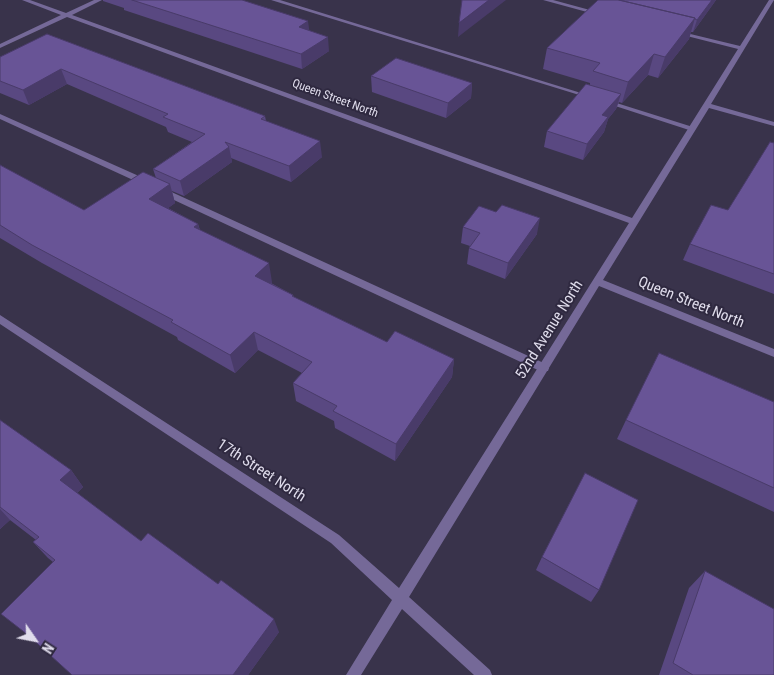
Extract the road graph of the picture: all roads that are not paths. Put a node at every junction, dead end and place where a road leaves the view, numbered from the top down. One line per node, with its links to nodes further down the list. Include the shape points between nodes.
1 (25, 0): 6 (street, Queen Street North)
2 (99, 0): 6 (street)
3 (274, 0): 14 (street)
4 (546, 0): 7 (street)
5 (772, 0): 10 (street, 52nd Avenue North)
6 (68, 14): 9 (street); 15 (street, Queen Street North)
7 (602, 14)
8 (667, 30): 10 (street)
9 (0, 46)
10 (741, 48): 11 (street, 52nd Avenue North)
11 (707, 105): 13 (street); 14 (street, 52nd Avenue North)
12 (0, 116): 19 (street)
13 (774, 124)
14 (692, 128): 15 (street, 52nd Avenue North)
15 (635, 222): 16 (street, 52nd Avenue North)
16 (598, 282): 18 (street, Queen Street North); 19 (street, 52nd Avenue North)
17 (0, 319): 20 (street, 17th Street North, via 335,539)
18 (774, 352)
19 (544, 368): 20 (street, 52nd Avenue North)
20 (401, 599): 21 (street, 52nd Avenue North); 22 (street, 17th Street North)
21 (353, 675)
22 (485, 675)

